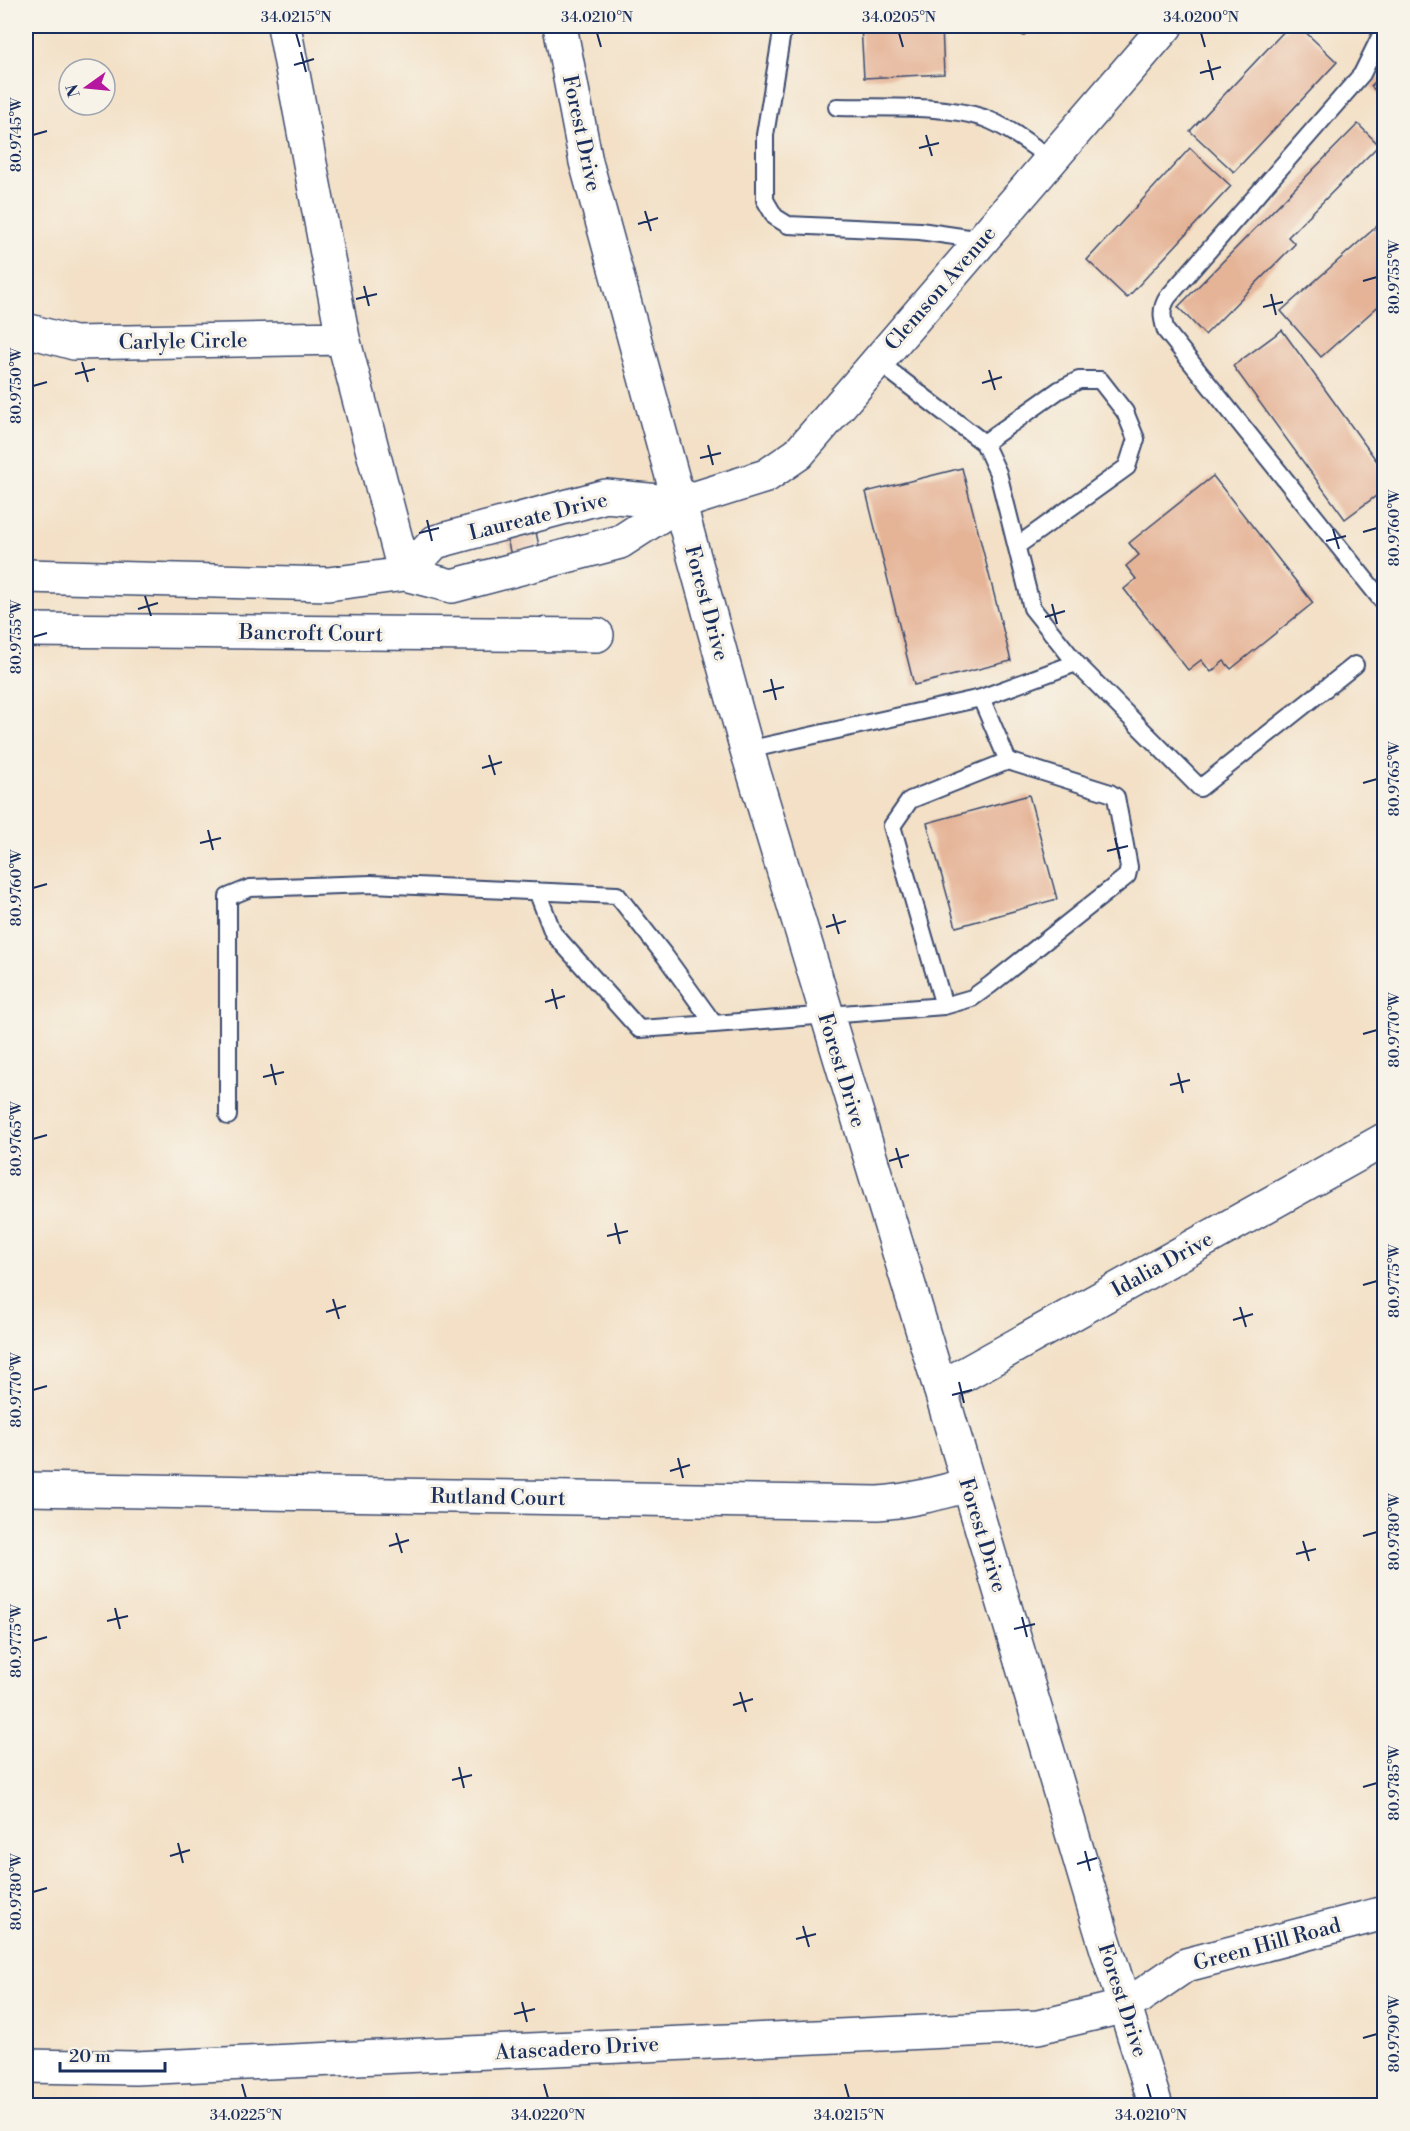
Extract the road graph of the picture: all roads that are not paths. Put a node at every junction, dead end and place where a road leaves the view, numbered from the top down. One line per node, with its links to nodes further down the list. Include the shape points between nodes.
1 (284, 26): 11 (street)
2 (560, 26): 14 (street, Forest Drive, via 586,162)
3 (783, 26): 9 (lane, via 765,135 765,200 775,217 788,225 920,231)
4 (1166, 26): 8 (street, Clemson Avenue)
5 (1380, 26): 6 (lane)
6 (1384, 29): 18 (lane, via 1362,74 1168,297 1161,316 1167,331)
7 (837, 107): 8 (lane, via 953,110 985,119 1013,133)
8 (1051, 159): 9 (street, Clemson Avenue)
9 (982, 240): 12 (street, Clemson Avenue)
10 (26, 330): 11 (street, Carlyle Circle, via 74,343)
11 (343, 338): 16 (street)
12 (877, 361): 13 (lane); 14 (street, Clemson Avenue, via 790,459 766,476)
13 (984, 443): 15 (lane, via 998,473); 15 (lane, via 1079,380 1100,380 1125,412 1136,439 1127,467)
14 (680, 503): 16 (street, via 620,542 452,586); 16 (street, Laureate Drive, via 606,496 435,542); 24 (street, Forest Drive)
15 (1017, 546): 21 (lane, via 1032,608)
16 (405, 574): 17 (street, via 328,584)
17 (26, 576)
18 (1384, 603)
19 (26, 630): 20 (street, Bancroft Court)
20 (597, 635)
21 (1076, 663): 22 (lane, via 1200,788); 23 (lane)
22 (1355, 665)
23 (981, 698): 24 (lane); 25 (lane)
24 (747, 750): 28 (street, Forest Drive)
25 (1008, 761): 27 (lane, via 910,800 892,826); 27 (lane, via 1116,797 1129,870 1127,876 990,985 972,998)
26 (537, 891): 29 (lane, via 617,895); 29 (lane, via 553,933 639,1029); 30 (lane, via 371,884 250,888 228,897)
27 (944, 1006): 28 (lane)
28 (826, 1015): 29 (lane); 32 (street, Forest Drive)
29 (714, 1024)
30 (228, 1116)
31 (1384, 1140): 32 (street, Idalia Drive)
32 (940, 1388): 33 (street, Forest Drive)
33 (968, 1485): 34 (street, Rutland Court, via 922,1498 878,1503); 36 (street, Forest Drive)
34 (26, 1489)
35 (1384, 1913): 36 (street, Green Hill Road, via 1186,1965)
36 (1126, 2006): 37 (street, Atascadero Drive, via 1038,2027 147,2067); 38 (street, Forest Drive)
37 (26, 2066)
38 (1156, 2106)

